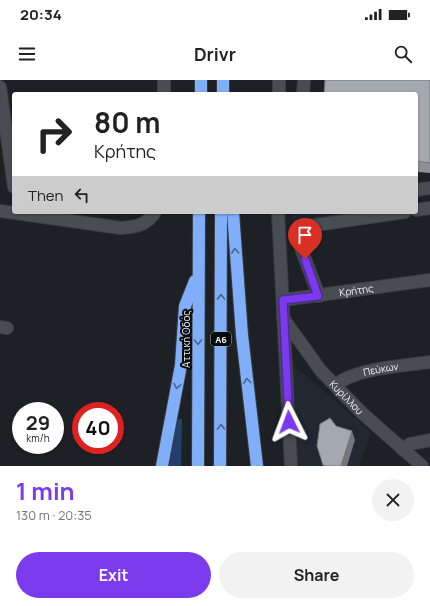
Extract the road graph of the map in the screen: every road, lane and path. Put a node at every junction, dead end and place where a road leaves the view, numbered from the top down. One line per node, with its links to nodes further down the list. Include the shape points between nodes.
1 (164, 80): 7 (street)
2 (201, 80): 8 (highway)
3 (223, 80): 9 (highway)
4 (279, 80): 10 (street)
5 (304, 80): 11 (street)
6 (0, 87): 12 (street)
7 (164, 92)
8 (201, 92)
9 (223, 92)
10 (279, 92)
11 (303, 92)
12 (12, 173)
13 (430, 188): 14 (street)
14 (418, 190)
15 (430, 208): 16 (street)
16 (418, 210)
17 (0, 211): 18 (street)
18 (12, 212)
19 (25, 214): 20 (street, via 121,228 139,226)
20 (154, 214)
21 (199, 214): 26 (highway, Αττική Οδός / Α6)
22 (221, 214): 37 (highway, Α6, one-way to 22)
23 (234, 214): 38 (highway, one-way to 23, via 242,335)
24 (278, 214): 29 (street)
25 (391, 214): 28 (street, via 297,229 296,235)
26 (198, 275): 35 (highway, one-way to 35, via 185,306 181,365); 36 (highway, Αττική Οδός / Α6, one-way to 36)
27 (430, 280): 28 (street, Κρήτης)
28 (318, 296): 29 (street, Κρήτης)
29 (283, 300): 30 (street)
30 (283, 318): 32 (street, Κυρίλλου); 39 (street)
31 (430, 362): 32 (street, Πεύκων, via 369,371 343,378)
32 (334, 385): 34 (street, Κυρίλλου)
33 (430, 440): 34 (street, via 410,444)
34 (402, 449): 40 (street, Κυρίλλου)
35 (162, 466)
36 (198, 466)
37 (220, 466)
38 (257, 466)
39 (291, 466)
40 (422, 466)

